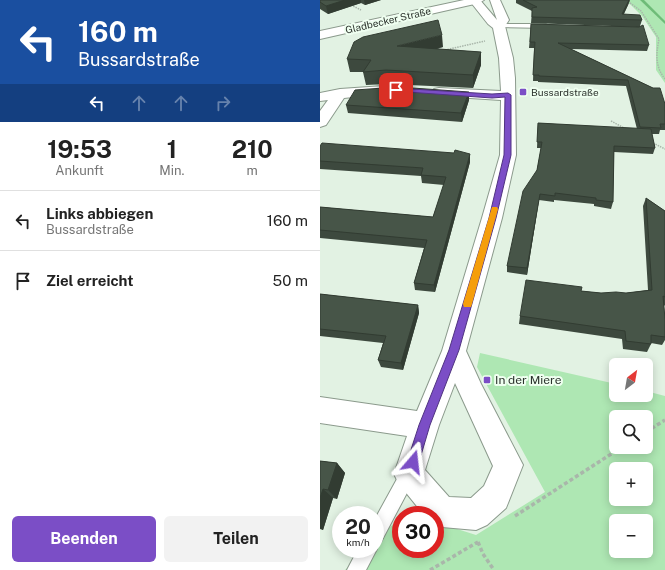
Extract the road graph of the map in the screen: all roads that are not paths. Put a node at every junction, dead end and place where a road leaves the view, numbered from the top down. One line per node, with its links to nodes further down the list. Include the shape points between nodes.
1 (476, 0): 3 (street, via 492,22); 5 (street, Gladbecker Straße)
2 (495, 0): 3 (street, via 503,20)
3 (499, 26): 4 (lane); 9 (street, via 506,58)
4 (553, 26)
5 (320, 36)
6 (396, 90): 8 (street)
7 (424, 91): 9 (street)
8 (340, 94): 10 (street); 11 (street)
9 (508, 95): 12 (street, via 508,155)
10 (320, 97)
11 (320, 122)
12 (454, 350): 14 (street); 15 (street, via 508,465 495,497 476,514 442,512)
13 (320, 410): 14 (street)
14 (424, 425): 15 (street)
15 (409, 474): 16 (lane)
16 (384, 520)
17 (363, 558): 18 (lane)
18 (356, 570)

